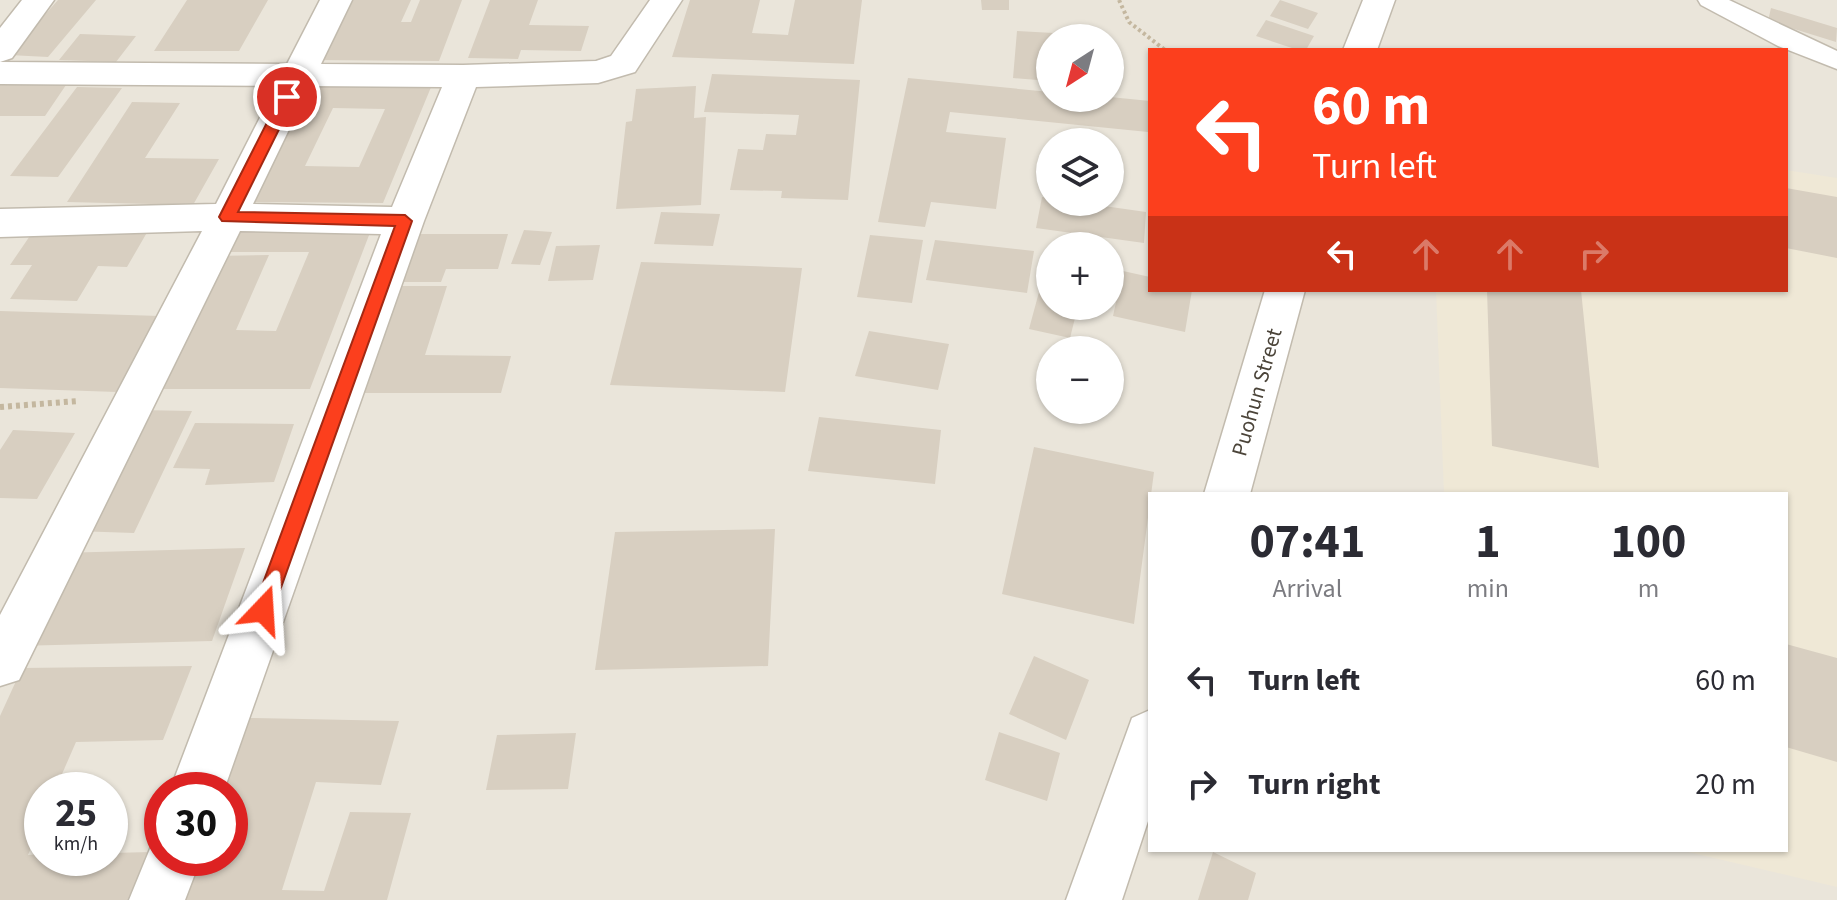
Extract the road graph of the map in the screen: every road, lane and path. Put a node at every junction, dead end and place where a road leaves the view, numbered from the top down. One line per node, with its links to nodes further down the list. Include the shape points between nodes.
1 (38, 0): 9 (street)
2 (336, 0): 12 (street)
3 (666, 0): 13 (street, via 623,64 598,72)
4 (1119, 0): 7 (path, via 1129,22)
5 (1379, 0): 8 (street)
6 (1710, 0): 10 (lane)
7 (1162, 48)
8 (1361, 48)
9 (0, 51)
10 (1837, 61)
11 (0, 73): 12 (street)
12 (299, 73): 13 (street); 14 (street)
13 (463, 76): 15 (street)
14 (227, 217): 15 (street); 16 (street); 18 (street)
15 (405, 221): 23 (street)
16 (0, 223)
17 (1284, 292): 20 (street, Puohun Street)
18 (139, 396): 19 (path); 21 (street)
19 (0, 407)
20 (1228, 492)
21 (1, 663)
22 (1148, 742): 26 (street)
23 (204, 772)
24 (166, 876): 25 (street)
25 (157, 900)
26 (1094, 900)

